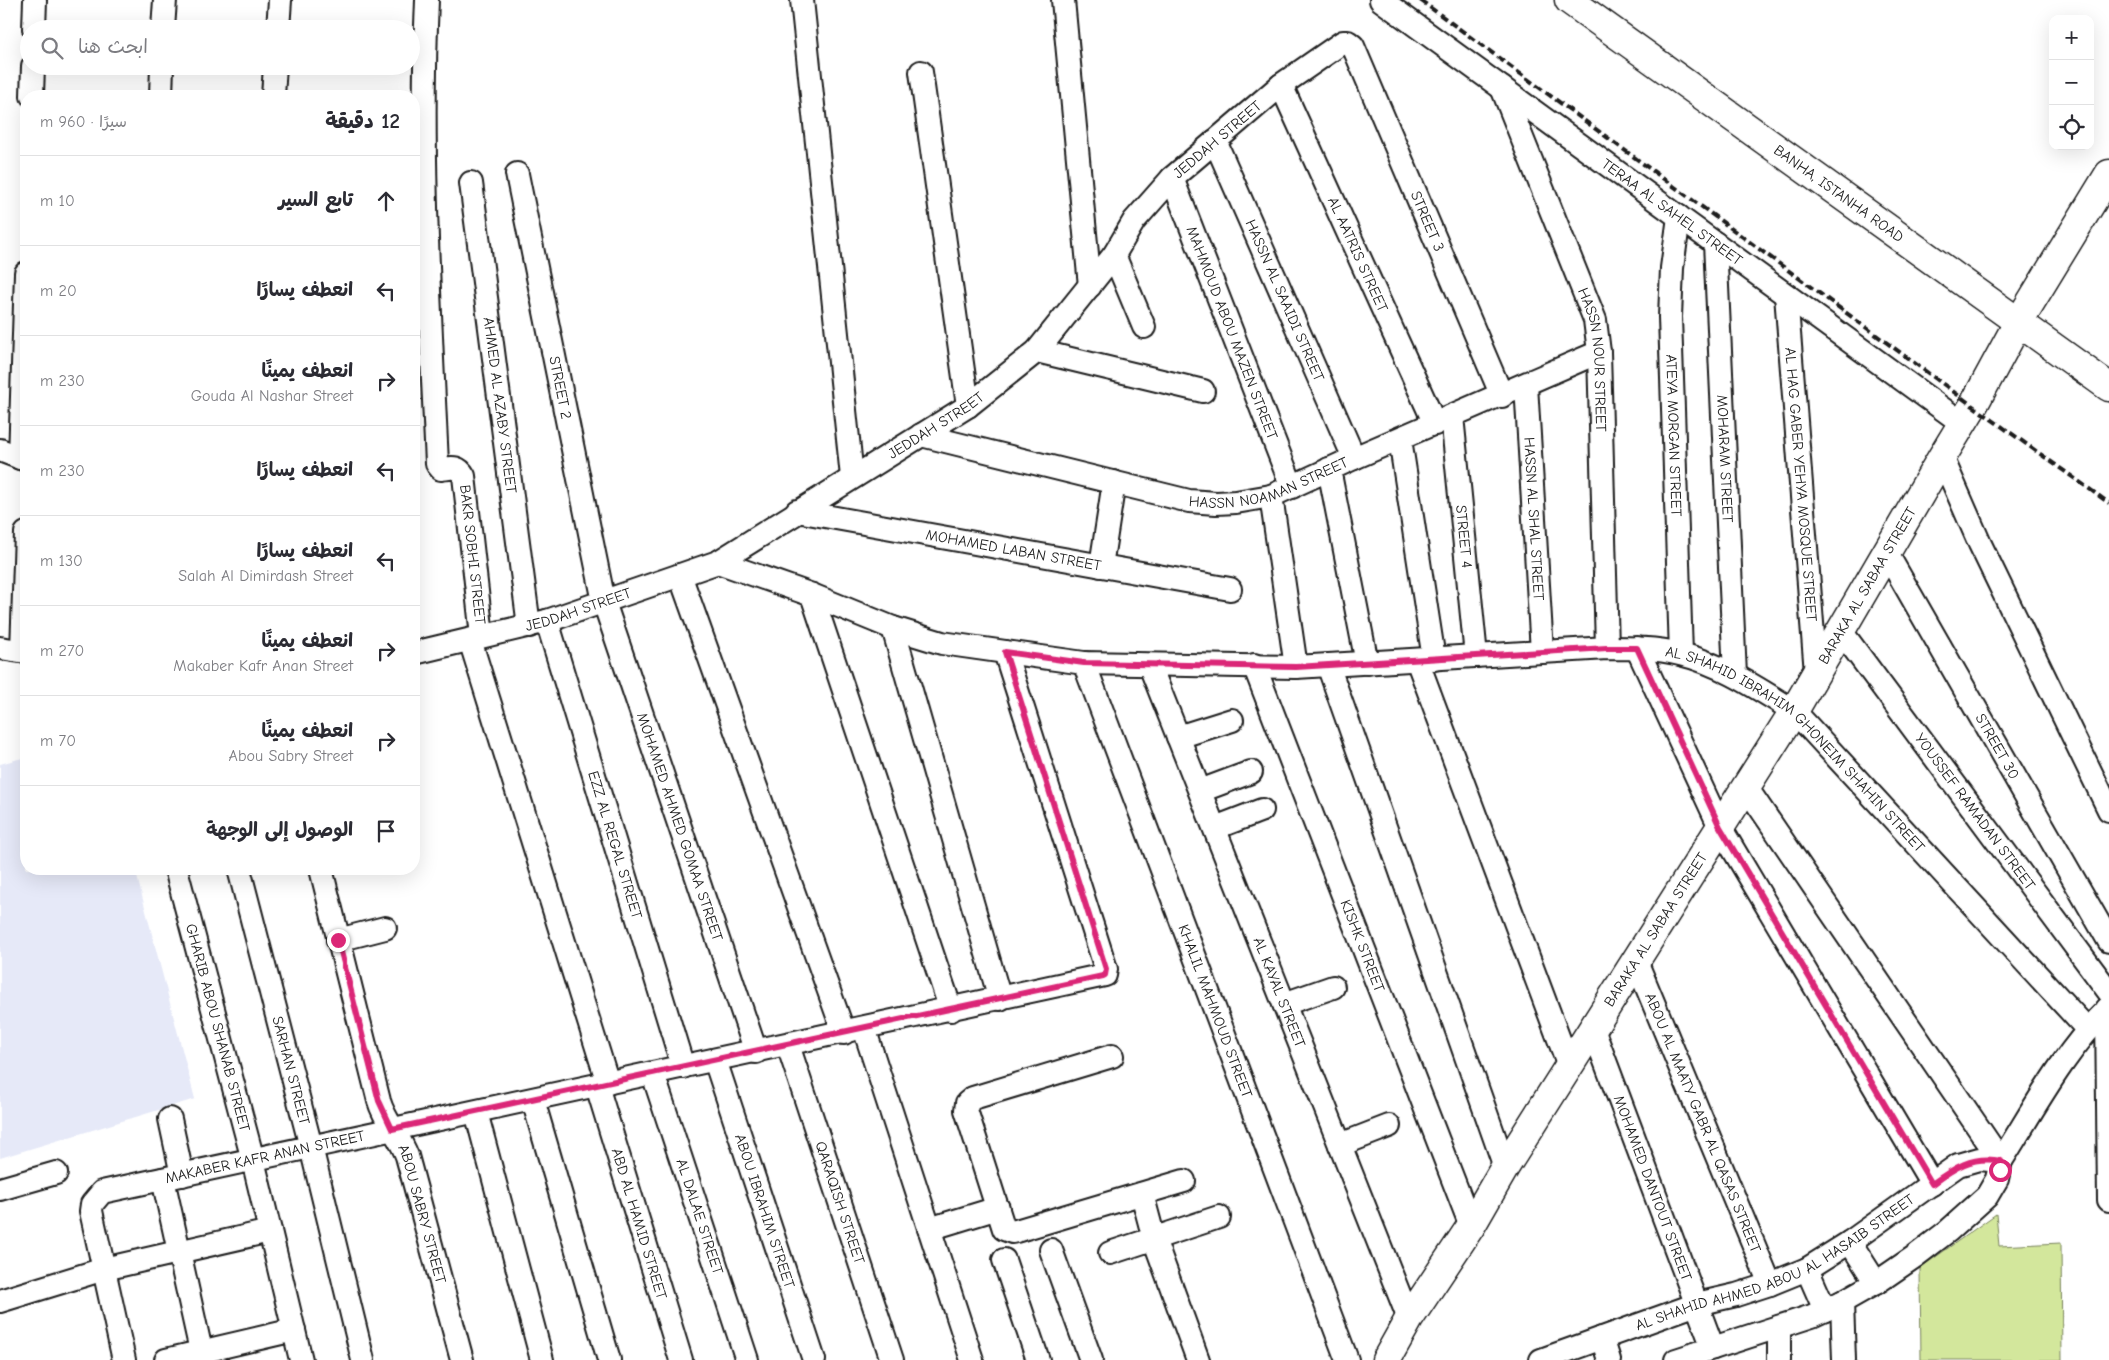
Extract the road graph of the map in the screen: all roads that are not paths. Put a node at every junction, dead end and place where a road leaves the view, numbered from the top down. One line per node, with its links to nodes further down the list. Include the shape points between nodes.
1 (35, 0): 9 (street)
2 (164, 0): 10 (street)
3 (280, 0): 11 (street)
4 (427, 0): 23 (street)
5 (802, 0): 51 (street)
6 (1063, 0): 31 (street)
7 (1381, 0): 18 (street, TERAA AL SAHEL STREET)
8 (1569, 0): 34 (main road, BANHA, ISTANHA ROAD)
9 (34, 20)
10 (163, 20)
11 (279, 20)
12 (1353, 46): 17 (street, JEDDAH STREET, via 1343,42); 41 (street, STREET 3)
13 (921, 72): 42 (street)
14 (33, 75): 19 (street)
15 (162, 75): 20 (street)
16 (274, 75): 21 (street)
17 (1281, 84): 22 (street, JEDDAH STREET); 43 (street, AL AATRIS STREET)
18 (1502, 88): 28 (street, TERAA AL SAHEL STREET); 36 (street, HASSN NOUR STREET, via 1595,320)
19 (32, 90)
20 (161, 90)
21 (273, 90)
22 (1214, 141): 26 (street, JEDDAH STREET); 49 (street, HASSN AL SAAIDI STREET)
23 (420, 153): 66 (street, BAKR SOBHI STREET, via 437,464 441,468 455,467 464,476)
24 (517, 174): 62 (street, STREET 2)
25 (2109, 174): 34 (main road, BARAKA AL SABAA STREET)
26 (1172, 178): 30 (street, JEDDAH STREET, via 1134,221); 53 (street, MAHMOUD ABOU MAZEN STREET)
27 (471, 183): 63 (street, AHMED AL AZABY STREET)
28 (1679, 217): 29 (street, TERAA AL SAHEL STREET); 74 (street, ATEYA MORGAN STREET, via 1670,317)
29 (1715, 243): 32 (street, TERAA AL SAHEL STREET); 84 (street, MOHARAM STREET)
30 (1114, 255): 31 (street, JEDDAH STREET); 33 (street)
31 (1090, 286): 35 (street, JEDDAH STREET)
32 (1786, 295): 44 (street, TERAA AL SAHEL STREET); 83 (street, AL HAG GABER YEHYA MOSQUE STREET)
33 (1144, 327)
34 (2014, 332): 39 (main road, BANHA, ISTANHA ROAD); 44 (main road, BARAKA AL SABAA STREET)
35 (1037, 351): 40 (street); 42 (street, JEDDAH STREET)
36 (1599, 352): 38 (street, HASSN NOAMAN STREET); 68 (street, HASSN NOUR STREET)
37 (20, 373): 47 (street)
38 (1526, 385): 41 (street, HASSN NOAMAN STREET); 73 (street, HASSN AL SHAL STREET)
39 (2109, 387)
40 (1203, 391)
41 (1502, 396): 43 (street, HASSN NOAMAN STREET)
42 (968, 406): 45 (street, JEDDAH STREET)
43 (1444, 420): 46 (street, HASSN NOAMAN STREET); 75 (street, STREET 4)
44 (1962, 423): 48 (main road, BARAKA AL SABAA STREET)
45 (921, 435): 51 (street, JEDDAH STREET); 52 (street, HASSN NOAMAN STREET)
46 (1400, 439): 49 (street, HASSN NOAMAN STREET); 76 (street)
47 (15, 456)
48 (1942, 457): 56 (main road, BARAKA AL SABAA STREET); 92 (street, via 1980,544)
49 (1354, 458): 50 (street, HASSN NOAMAN STREET)
50 (1329, 469): 53 (street, HASSN NOAMAN STREET); 78 (street)
51 (852, 477): 55 (street, JEDDAH STREET)
52 (1114, 482): 54 (street, HASSN NOAMAN STREET, via 1189,501 1226,503); 58 (street)
53 (1292, 487): 54 (street, HASSN NOAMAN STREET)
54 (1271, 496): 82 (street)
55 (797, 512): 57 (street, JEDDAH STREET); 58 (street, MOHAMED LABAN STREET)
56 (1886, 552): 65 (main road, BARAKA AL SABAA STREET); 100 (street, STREET 30)
57 (718, 562): 59 (street, JEDDAH STREET); 61 (street, AL SHAHID IBRAHIM GHONEIM SHAHIN STREET)
58 (1101, 566): 60 (street, MOHAMED LABAN STREET)
59 (680, 575): 62 (street, JEDDAH STREET); 109 (street)
60 (1230, 590)
61 (812, 595): 64 (street, AL SHAHID IBRAHIM GHONEIM SHAHIN STREET); 106 (street)
62 (604, 602): 63 (street, JEDDAH STREET); 111 (street, MOHAMED AHMED GOMAA STREET)
63 (538, 623): 66 (street, JEDDAH STREET); 115 (street, EZZ AL REGAL STREET)
64 (893, 628): 72 (street, AL SHAHID IBRAHIM GHONEIM SHAHIN STREET, via 942,643); 103 (street)
65 (1841, 631): 83 (main road, BARAKA AL SABAA STREET); 104 (street, YOUSSEF RAMADAN STREET)
66 (476, 638): 71 (street, JEDDAH STREET); 117 (street, BAKR SOBHI STREET)
67 (0, 648): 70 (street)
68 (1607, 648): 69 (street, AL SHAHID IBRAHIM GHONEIM SHAHIN STREET); 73 (street, AL SHAHID IBRAHIM GHONEIM SHAHIN STREET)
69 (1637, 648): 74 (street, AL SHAHID IBRAHIM GHONEIM SHAHIN STREET); 93 (street)
70 (20, 651)
71 (420, 652)
72 (1005, 652): 77 (street, AL SHAHID IBRAHIM GHONEIM SHAHIN STREET); 103 (street, MAKABER KAFR ANAN STREET, via 1106,969 1103,976)
73 (1542, 652): 75 (street, AL SHAHID IBRAHIM GHONEIM SHAHIN STREET)
74 (1681, 654): 84 (street, AL SHAHID IBRAHIM GHONEIM SHAHIN STREET)
75 (1476, 656): 76 (street, AL SHAHID IBRAHIM GHONEIM SHAHIN STREET)
76 (1426, 659): 78 (street, AL SHAHID IBRAHIM GHONEIM SHAHIN STREET); 114 (street)
77 (1084, 663): 81 (street, AL SHAHID IBRAHIM GHONEIM SHAHIN STREET); 175 (street, KHALIL MAHMOUD STREET)
78 (1367, 663): 80 (street, AL SHAHID IBRAHIM GHONEIM SHAHIN STREET)
79 (1254, 665): 81 (street, AL SHAHID IBRAHIM GHONEIM SHAHIN STREET); 82 (street, AL SHAHID IBRAHIM GHONEIM SHAHIN STREET); 137 (street, KISHK STREET)
80 (1328, 665): 82 (street, AL SHAHID IBRAHIM GHONEIM SHAHIN STREET); 127 (street)
81 (1150, 666): 87 (street, AL KAYAL STREET)
82 (1296, 667)
83 (1816, 673): 85 (main road, BARAKA AL SABAA STREET)
84 (1735, 675): 85 (street, AL SHAHID IBRAHIM GHONEIM SHAHIN STREET)
85 (1794, 711): 89 (main road, BARAKA AL SABAA STREET); 108 (street, AL SHAHID IBRAHIM GHONEIM SHAHIN STREET)
86 (1232, 720): 87 (street)
87 (1178, 737): 90 (street, AL KAYAL STREET)
88 (1250, 772): 90 (street)
89 (1746, 787): 93 (main road, BARAKA AL SABAA STREET); 126 (street)
90 (1200, 791): 94 (street, AL KAYAL STREET)
91 (1262, 810): 94 (street)
92 (2109, 810)
93 (1720, 827): 101 (main road, BARAKA AL SABAA STREET); 131 (street)
94 (1214, 828): 105 (street, AL KAYAL STREET)
95 (178, 875): 125 (street, GHARIB ABOU SHANAB STREET)
96 (241, 875): 124 (street, SARHAN STREET)
97 (322, 875): 99 (street, ABOU SABRY STREET)
98 (385, 928): 99 (street)
99 (338, 940): 122 (street, ABOU SABRY STREET, via 379,1101)
100 (2109, 941)
101 (1636, 961): 107 (main road, BARAKA AL SABAA STREET); 149 (street, ABOU AL MAATY GABR AL QASAS STREET)
102 (1333, 987): 105 (street)
103 (1000, 999): 106 (street, MAKABER KAFR ANAN STREET)
104 (2108, 1003): 108 (street); 134 (street)
105 (1284, 1004): 123 (street, AL KAYAL STREET)
106 (951, 1010): 109 (street, MAKABER KAFR ANAN STREET)
107 (1592, 1029): 114 (main road, BARAKA AL SABAA STREET); 151 (street, MOHAMED DANTOUT STREET)
108 (2088, 1030): 126 (street, via 2063,1063)
109 (854, 1031): 110 (street, MAKABER KAFR ANAN STREET); 138 (street)
110 (788, 1045): 111 (street, MAKABER KAFR ANAN STREET); 170 (street, QARAQISH STREET)
111 (756, 1052): 113 (street, MAKABER KAFR ANAN STREET)
112 (1112, 1056): 135 (street, via 973,1098 967,1103 966,1110)
113 (715, 1060): 115 (street, MAKABER KAFR ANAN STREET); 169 (street, ABOU IBRAHIM STREET)
114 (1569, 1066): 127 (main road, BARAKA AL SABAA STREET)
115 (683, 1067): 116 (street, MAKABER KAFR ANAN STREET)
116 (653, 1074): 117 (street, MAKABER KAFR ANAN STREET); 168 (street, AL DALAE STREET)
117 (602, 1084): 118 (street, MAKABER KAFR ANAN STREET); 167 (street, ABD AL HAMID STREET)
118 (533, 1100): 119 (street, MAKABER KAFR ANAN STREET); 166 (street)
119 (476, 1112): 122 (street, MAKABER KAFR ANAN STREET); 165 (street)
120 (170, 1119): 129 (street)
121 (1388, 1126): 123 (street)
122 (392, 1129): 124 (street, MAKABER KAFR ANAN STREET); 164 (street, ABOU SABRY STREET, via 407,1156)
123 (1340, 1145): 153 (street, AL KAYAL STREET)
124 (311, 1147): 125 (street, MAKABER KAFR ANAN STREET); 163 (street, SARHAN STREET)
125 (253, 1160): 129 (street, MAKABER KAFR ANAN STREET); 139 (street, GHARIB ABOU SHANAB STREET)
126 (2001, 1161): 131 (street, AL SHAHID AHMED ABOU AL HASAIB STREET, via 1968,1161); 148 (street, via 1997,1180 1987,1196 1914,1257)
127 (1505, 1167): 137 (main road, BARAKA AL SABAA STREET)
128 (56, 1173): 132 (street)
129 (173, 1177): 143 (street); 146 (street, MAKABER KAFR ANAN STREET, via 102,1192 92,1204)
130 (1184, 1181): 133 (street)
131 (1932, 1184): 141 (street, AL SHAHID AHMED ABOU AL HASAIB STREET)
132 (0, 1189)
133 (1142, 1194): 135 (street, via 1012,1232 1004,1228); 140 (street)
134 (2109, 1200)
135 (998, 1208): 138 (street)
136 (1220, 1217): 140 (street)
137 (1471, 1226): 153 (main road, BARAKA AL SABAA STREET)
138 (930, 1229): 171 (street)
139 (270, 1231): 143 (street); 155 (street, GHARIB ABOU SHANAB STREET)
140 (1154, 1239): 144 (street); 174 (street)
141 (1850, 1242): 147 (street, AL SHAHID AHMED ABOU AL HASAIB STREET); 148 (street)
142 (1052, 1250): 173 (street)
143 (179, 1252): 146 (street); 159 (street)
144 (1110, 1253)
145 (1004, 1260): 172 (street)
146 (104, 1269): 150 (street); 160 (street)
147 (1807, 1269): 149 (street, AL SHAHID AHMED ABOU AL HASAIB STREET); 152 (street)
148 (1876, 1283): 152 (street)
149 (1770, 1284): 151 (street, AL SHAHID AHMED ABOU AL HASAIB STREET)
150 (0, 1301)
151 (1697, 1304): 156 (street, AL SHAHID AHMED ABOU AL HASAIB STREET); 157 (street, MOHAMED DANTOUT STREET)
152 (1834, 1306): 154 (street); 181 (street)
153 (1409, 1319): 176 (main road, BARAKA AL SABAA STREET)
154 (1778, 1326): 158 (street); 180 (street)
155 (294, 1330): 159 (street); 162 (street, GHARIB ABOU SHANAB STREET)
156 (1602, 1338): 177 (street, AL SHAHID AHMED ABOU AL HASAIB STREET); 178 (street)
157 (1713, 1348): 158 (street); 179 (street)
158 (1736, 1350)
159 (202, 1356): 161 (street)
160 (124, 1360)
161 (166, 1360)
162 (301, 1360)
163 (363, 1360)
164 (462, 1360)
165 (542, 1360)
166 (608, 1360)
167 (681, 1360)
168 (747, 1360)
169 (814, 1360)
170 (892, 1360)
171 (972, 1360)
172 (1038, 1360)
173 (1091, 1360)
174 (1198, 1360)
175 (1347, 1360)
176 (1386, 1360)
177 (1541, 1360)
178 (1609, 1360)
179 (1676, 1360)
180 (1779, 1360)
181 (1844, 1360)

